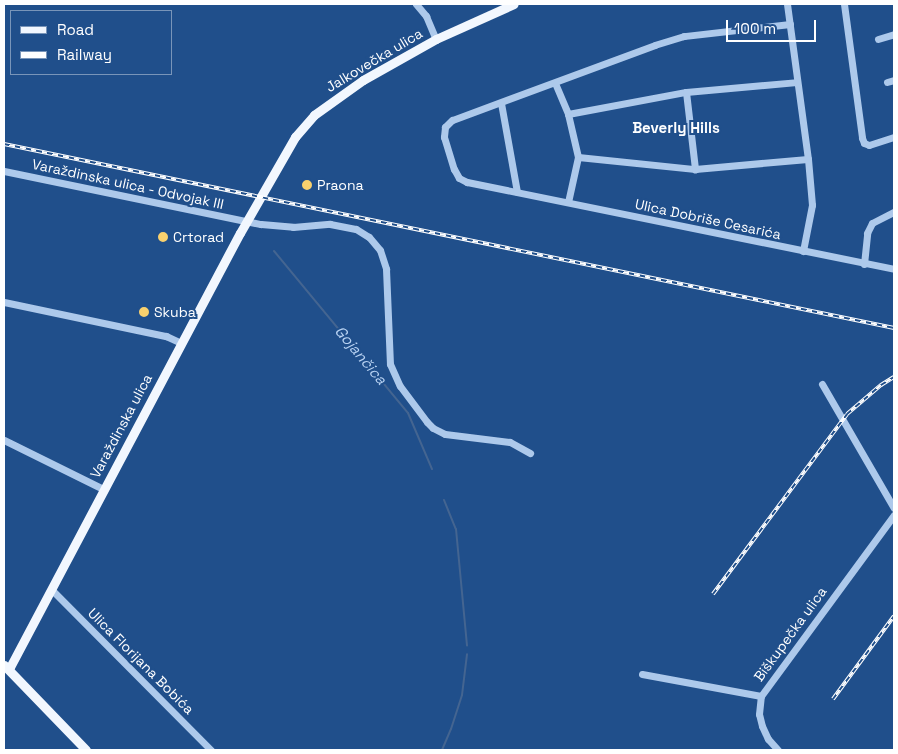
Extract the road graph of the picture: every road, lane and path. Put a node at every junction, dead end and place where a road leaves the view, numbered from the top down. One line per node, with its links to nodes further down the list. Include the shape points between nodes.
1 (416, 4): 7 (street, via 426,16)
2 (514, 4): 7 (main road, Jalkovečka ulica)
3 (787, 4): 5 (street)
4 (844, 4): 14 (street, via 864,143 869,145)
5 (790, 24): 9 (street); 10 (street, Ulica Dobriše Cesarića, via 684,36)
6 (894, 34): 8 (street)
7 (436, 39): 20 (main road, Jalkovečka ulica, via 362,80 309,119 291,142)
8 (878, 39)
9 (797, 82): 11 (street); 16 (street)
10 (555, 83): 12 (street, Ulica Dobriše Cesarića); 13 (street)
11 (686, 92): 13 (street); 17 (street)
12 (501, 103): 19 (street); 19 (street, Ulica Dobriše Cesarića, via 452,120 445,127 444,137 459,178)
13 (568, 114): 15 (street)
14 (894, 137)
15 (578, 157): 17 (street); 21 (street)
16 (808, 159): 17 (street); 24 (street, via 812,205)
17 (695, 169)
18 (4, 171): 23 (street, Varaždinska ulica - Odvojak III)
19 (517, 192): 21 (street, Ulica Dobriše Cesarića)
20 (261, 198): 23 (main road, Varaždinska ulica)
21 (568, 202): 24 (street, Ulica Dobriše Cesarića)
22 (894, 212): 25 (street, via 872,223)
23 (247, 221): 28 (main road, Varaždinska ulica); 31 (street, Varaždinska ulica - Odvojak III, via 293,228 330,224 356,229 369,237 380,250 386,269 390,364 427,422 439,432 510,442)
24 (803, 252): 25 (street, Ulica Dobriše Cesarića)
25 (864, 264): 26 (street, Ulica Dobriše Cesarića)
26 (894, 269)
27 (4, 302): 28 (street, via 166,336)
28 (181, 343): 32 (main road, Varaždinska ulica)
29 (822, 384): 33 (street)
30 (4, 440): 32 (street)
31 (530, 453)
32 (103, 489): 35 (main road, Varaždinska ulica)
33 (894, 508)
34 (894, 515): 38 (street, Biškupečka ulica)
35 (52, 590): 36 (main road, Varaždinska ulica); 40 (street, Ulica Florijana Bobića)
36 (6, 667): 39 (main road)
37 (642, 674): 38 (street, Biškupečka ulica)
38 (761, 696): 41 (street, via 759,714 762,726)
39 (86, 750)
40 (211, 750)
41 (778, 750)

